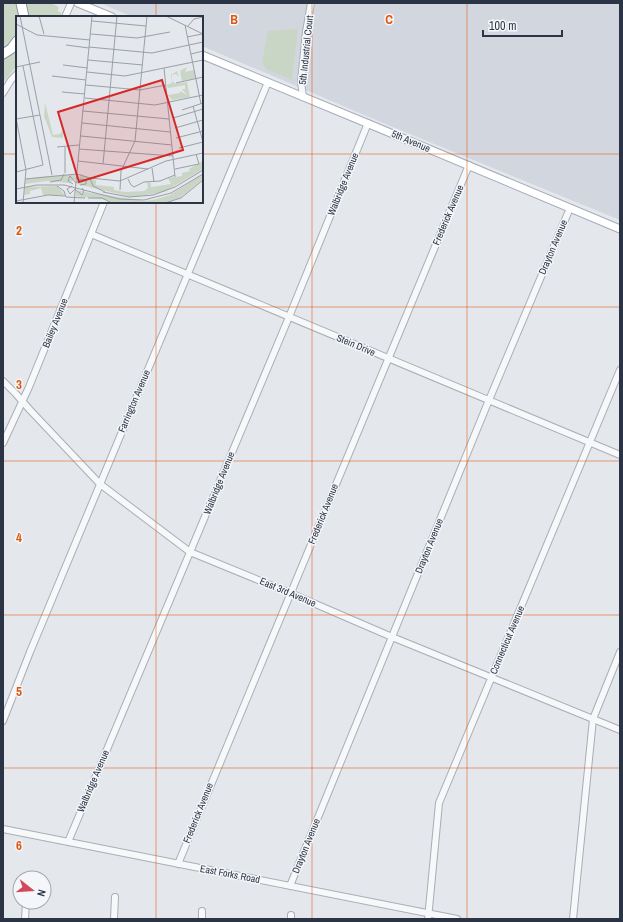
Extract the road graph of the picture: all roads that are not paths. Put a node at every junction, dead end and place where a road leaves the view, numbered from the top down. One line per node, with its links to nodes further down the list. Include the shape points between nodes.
1 (22, 3): 5 (highway)
2 (71, 3): 6 (street)
3 (78, 3): 7 (main road)
4 (311, 3): 14 (street, 5th Industrial Court, via 301,82)
5 (24, 16)
6 (65, 16)
7 (110, 16)
8 (16, 42): 9 (highway)
9 (3, 54)
10 (203, 55): 12 (main road, 5th Avenue)
11 (16, 75): 13 (street)
12 (268, 82): 14 (main road, 5th Avenue); 21 (street, Farrington Avenue)
13 (3, 93)
14 (303, 97): 15 (main road, 5th Avenue)
15 (368, 123): 16 (main road, 5th Avenue); 22 (street, Walbridge Avenue)
16 (469, 165): 18 (main road, 5th Avenue); 23 (street, Frederick Avenue)
17 (104, 203): 20 (street, Bailey Avenue)
18 (570, 208): 19 (main road, 5th Avenue); 27 (street, Drayton Avenue)
19 (620, 229)
20 (91, 234): 21 (street, Stein Drive); 26 (street, Bailey Avenue)
21 (187, 275): 22 (street, Stein Drive); 31 (street, Farrington Avenue)
22 (289, 317): 23 (street, Stein Drive); 32 (street, Walbridge Avenue)
23 (388, 358): 27 (street, Stein Drive); 33 (street, Frederick Avenue)
24 (620, 370): 29 (street, Connecticut Avenue)
25 (3, 381): 26 (street, East 3rd Avenue)
26 (22, 400): 28 (street, Bailey Avenue); 31 (street, East 3rd Avenue)
27 (489, 400): 29 (street, Stein Drive); 34 (street, Drayton Avenue)
28 (3, 443)
29 (590, 443): 30 (street, Stein Drive); 36 (street, Connecticut Avenue)
30 (620, 455)
31 (100, 484): 32 (street, East 3rd Avenue); 38 (street, Farrington Avenue)
32 (190, 552): 33 (street, East 3rd Avenue); 41 (street, Walbridge Avenue)
33 (290, 593): 34 (street, East 3rd Avenue); 42 (street, Frederick Avenue)
34 (392, 637): 36 (street, East 3rd Avenue); 43 (street, Drayton Avenue)
35 (620, 652): 37 (street)
36 (491, 677): 37 (street, East 3rd Avenue); 46 (street, Connecticut Avenue, via 439,803)
37 (593, 719): 39 (street, East 3rd Avenue); 50 (street)
38 (3, 721)
39 (620, 730)
40 (3, 829): 41 (street, East Forks Road)
41 (68, 842): 42 (street, East Forks Road)
42 (178, 864): 43 (street, East Forks Road)
43 (290, 886): 46 (street, East Forks Road)
44 (114, 896): 47 (street)
45 (202, 911): 48 (street)
46 (428, 916): 49 (street, East Forks Road)
47 (114, 919)
48 (202, 919)
49 (457, 919)
50 (573, 919)

